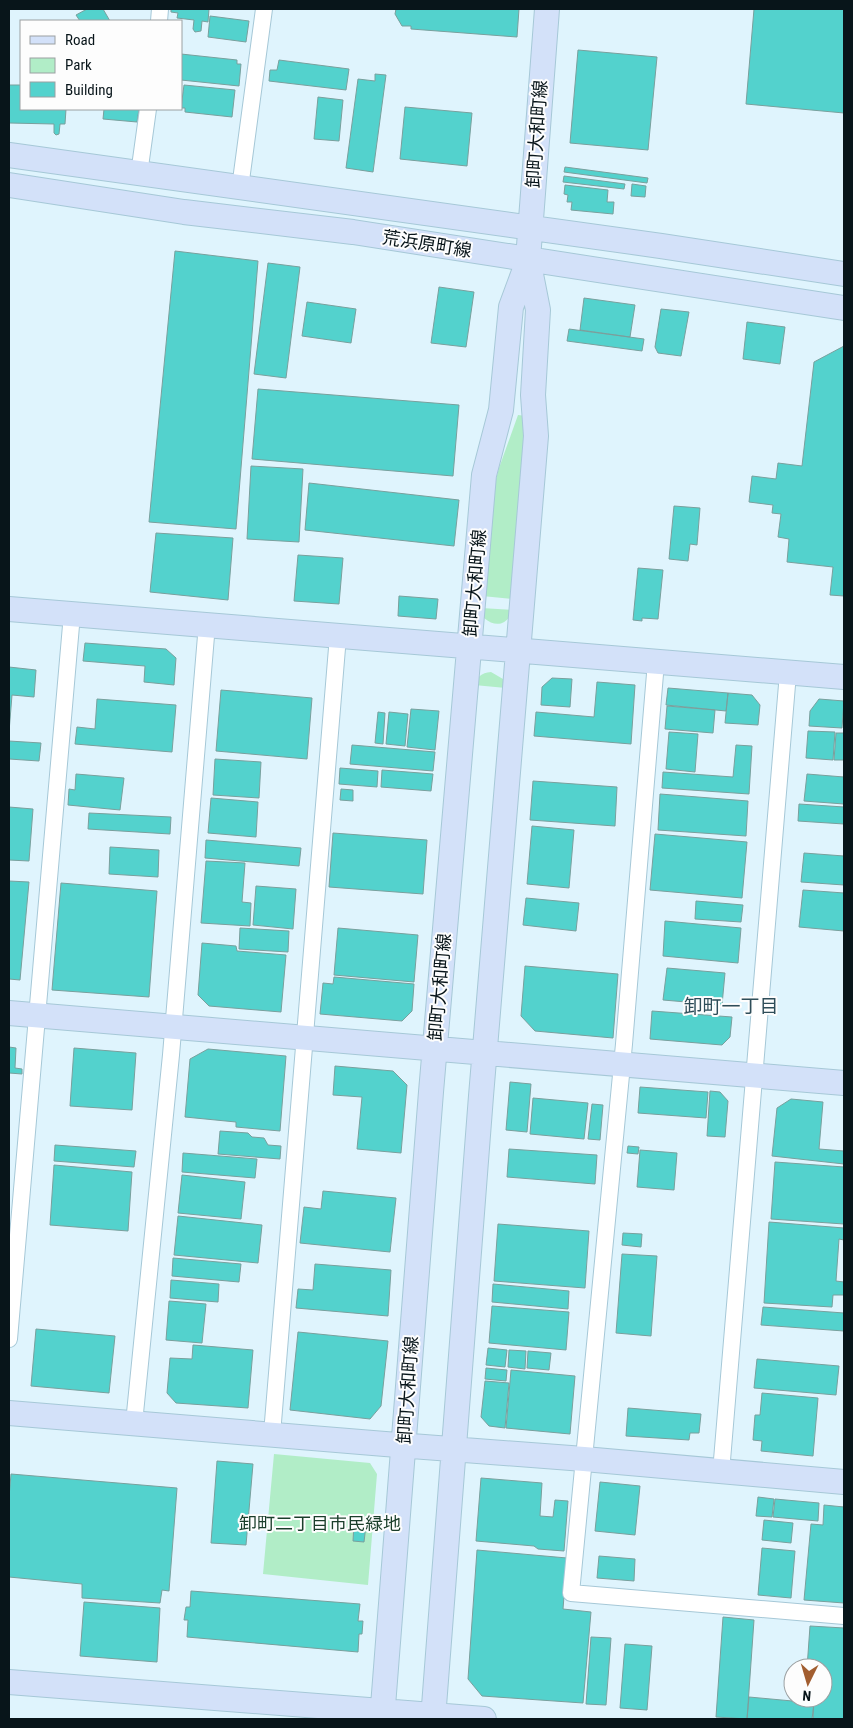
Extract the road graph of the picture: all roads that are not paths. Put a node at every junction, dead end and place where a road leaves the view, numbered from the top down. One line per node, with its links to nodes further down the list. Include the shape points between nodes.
1 (264, 9): 7 (street)
2 (547, 9): 8 (street, 卸町大和町線)
3 (148, 110): 5 (street)
4 (9, 155): 5 (street, 荒浜原町線)
5 (139, 174): 7 (street, 荒浜原町線)
6 (9, 186): 9 (street, 荒浜原町線, via 184,212 354,232)
7 (240, 188): 8 (street, 荒浜原町線)
8 (530, 228): 9 (street, 卸町大和町線); 10 (street, 荒浜原町線)
9 (528, 260): 11 (street, 荒浜原町線); 16 (street, 卸町大和町線, via 511,307 501,410 484,475); 17 (street, 卸町大和町線, via 538,310 532,395 536,436)
10 (844, 274)
11 (844, 308)
12 (9, 609): 13 (street)
13 (72, 614): 14 (street); 22 (street)
14 (206, 624): 15 (street); 23 (street)
15 (338, 636): 16 (street); 24 (street)
16 (470, 647): 17 (street); 25 (street, 卸町大和町線)
17 (519, 651): 18 (street); 26 (street, 卸町大和町線)
18 (656, 662): 19 (street); 27 (street)
19 (788, 673): 20 (street); 28 (street)
20 (844, 677)
21 (9, 1013): 22 (street)
22 (37, 1015): 23 (street); 30 (street)
23 (174, 1027): 24 (street); 32 (street)
24 (305, 1038): 25 (street); 33 (street)
25 (435, 1048): 26 (street); 34 (street, 卸町大和町線)
26 (484, 1053): 27 (street); 35 (street, 卸町大和町線)
27 (622, 1064): 28 (street); 36 (street)
28 (754, 1075): 29 (street); 37 (street)
29 (844, 1083)
30 (9, 1339)
31 (9, 1413): 32 (street)
32 (134, 1423): 33 (street)
33 (272, 1434): 34 (street)
34 (403, 1446): 35 (street); 41 (street, 卸町大和町線)
35 (454, 1450): 36 (street); 42 (street, 卸町大和町線)
36 (584, 1459): 37 (street); 39 (street, via 571,1593)
37 (721, 1472): 38 (street)
38 (844, 1482)
39 (844, 1616)
40 (9, 1682): 41 (street)
41 (382, 1715): 42 (street)
42 (433, 1717): 43 (street)
43 (484, 1719)

